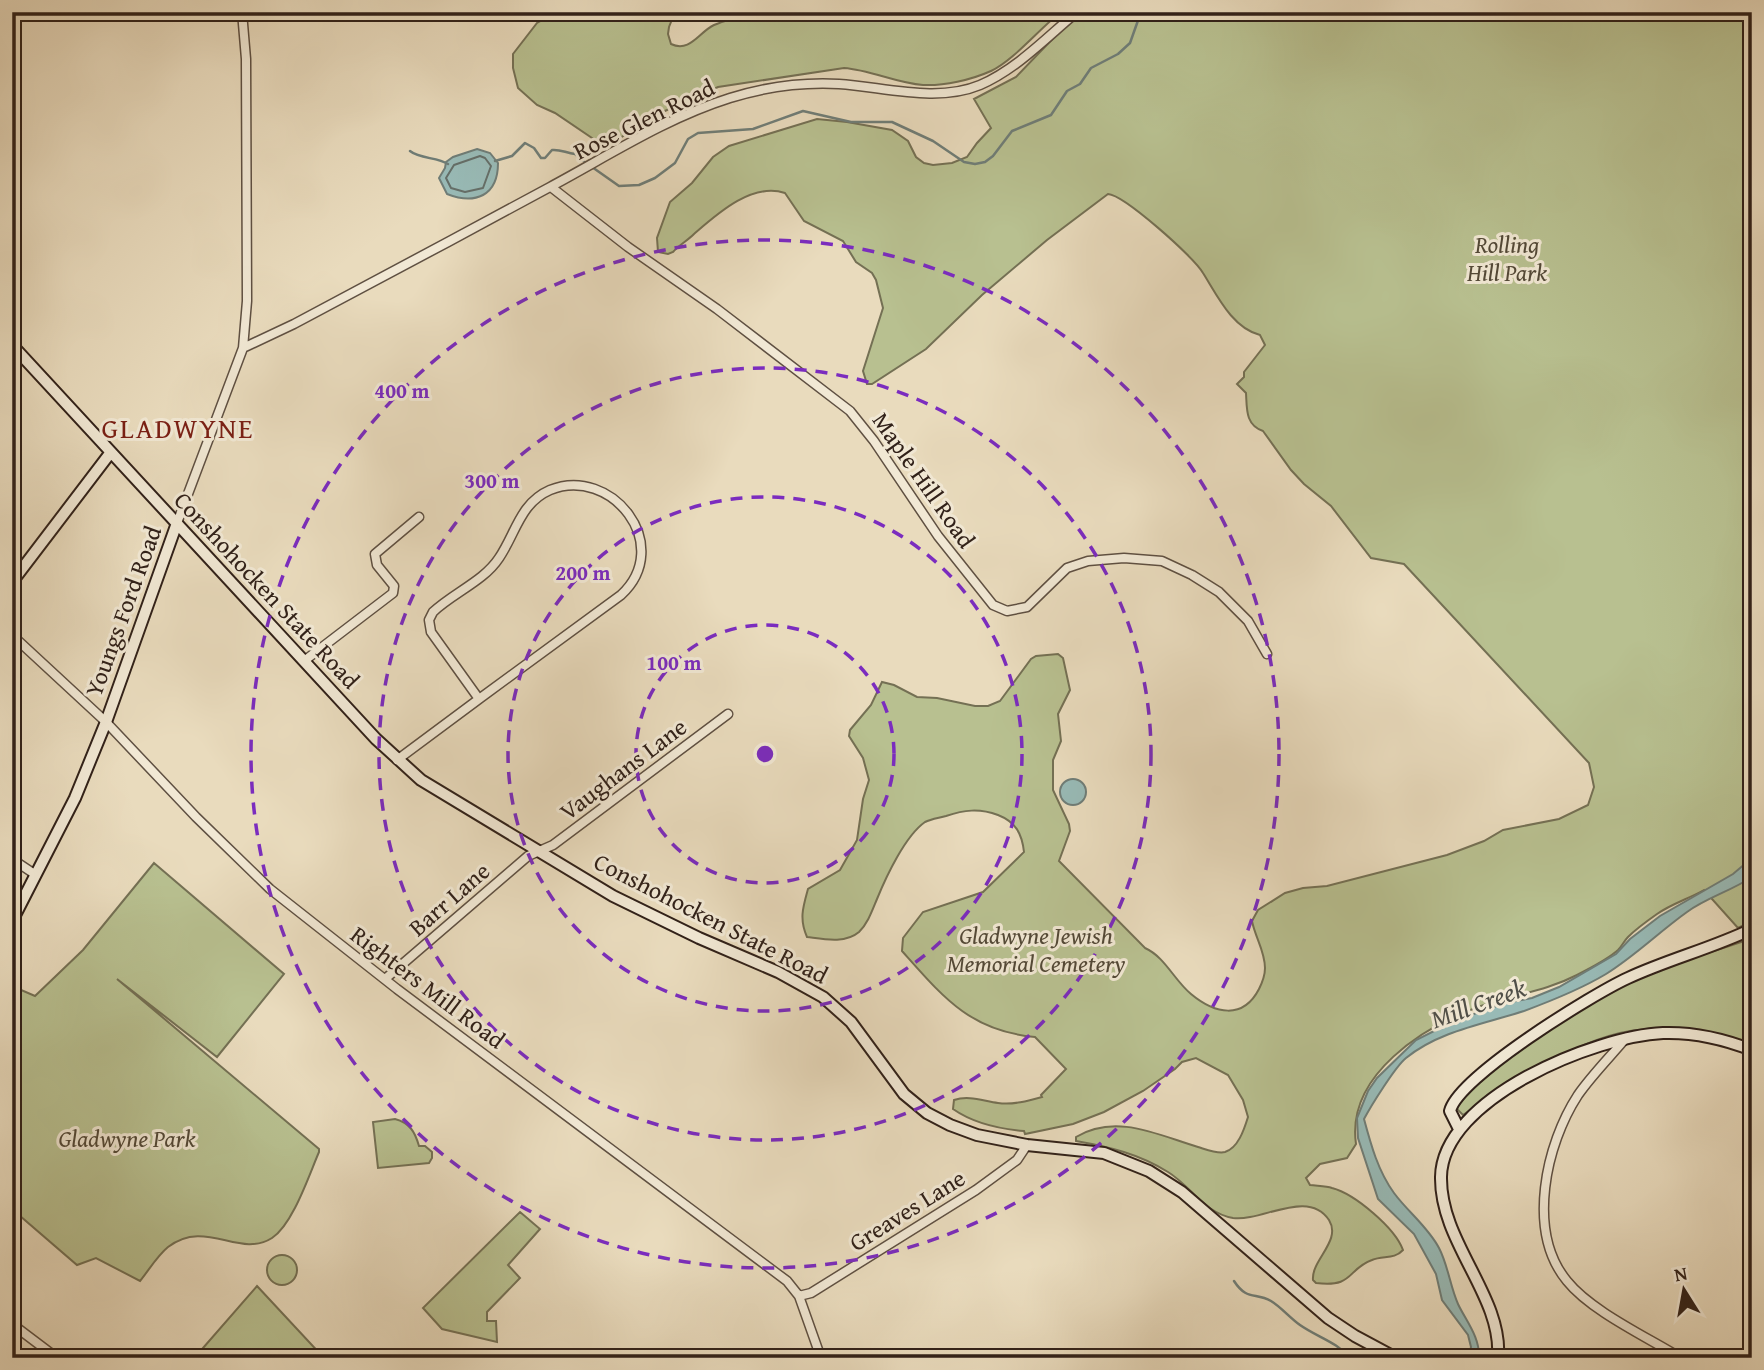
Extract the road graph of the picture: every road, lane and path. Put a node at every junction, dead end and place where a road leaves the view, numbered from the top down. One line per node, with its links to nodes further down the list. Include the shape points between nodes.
1 (242, 12): 5 (street, Youngs Ford Road, via 247,301)
2 (1077, 12): 3 (street, Rose Glen Road, via 1003,72 978,86 930,92 821,83 771,88 692,113)
3 (551, 187): 5 (street, Rose Glen Road); 12 (street, Maple Hill Road, via 850,411 993,605 1007,611 1027,607 1067,568 1088,561 1162,561 1219,592 1248,621)
4 (12, 345): 6 (main road, Conshohocken State Road)
5 (243, 348): 8 (street, Youngs Ford Road)
6 (111, 452): 8 (main road, Conshohocken State Road); 9 (main road)
7 (419, 517): 13 (street, via 375,554 377,565 394,586 393,593)
8 (177, 523): 13 (main road, Conshohocken State Road); 16 (main road, Youngs Ford Road)
9 (16, 567): 10 (main road)
10 (12, 582)
11 (12, 635): 16 (street, Righters Mill Road)
12 (1267, 653)
13 (304, 661): 17 (main road, Conshohocken State Road)
14 (479, 699): 14 (street, via 431,632 433,612 495,564 524,511 541,495 579,486 615,501 631,516 642,542 641,564 631,584); 17 (street)
15 (728, 714): 18 (street, Vaughans Lane)
16 (106, 722): 20 (main road, Youngs Ford Road); 23 (street, Righters Mill Road, via 270,889)
17 (397, 760): 18 (main road, Conshohocken State Road)
18 (539, 851): 23 (street, Barr Lane); 27 (main road, Conshohocken State Road, via 626,903 823,997 851,1022 904,1094 927,1113 970,1133)
19 (12, 859): 20 (street)
20 (36, 875): 21 (main road, Youngs Ford Road)
21 (12, 921)
22 (1752, 929): 26 (main road, via 1624,980 1545,1027 1456,1098 1450,1111)
23 (385, 979): 28 (street, Righters Mill Road, via 777,1272)
24 (1626, 1038): 25 (main road, via 1691,1034); 26 (main road, via 1590,1048 1537,1073 1490,1101); 34 (street, via 1580,1094 1551,1157 1543,1204 1547,1237 1558,1267 1581,1295)
25 (1752, 1050)
26 (1459, 1129): 33 (main road, via 1442,1168 1443,1200 1496,1326)
27 (1027, 1144): 28 (street, Greaves Lane, via 1017,1160 976,1190 811,1293); 32 (main road, Conshohocken State Road, via 1104,1153 1149,1171 1182,1192 1328,1318)
28 (799, 1296): 31 (street, Righters Mill Road)
29 (12, 1324): 30 (street)
30 (57, 1358)
31 (821, 1358)
32 (1396, 1358)
33 (1499, 1358)
34 (1681, 1358)

